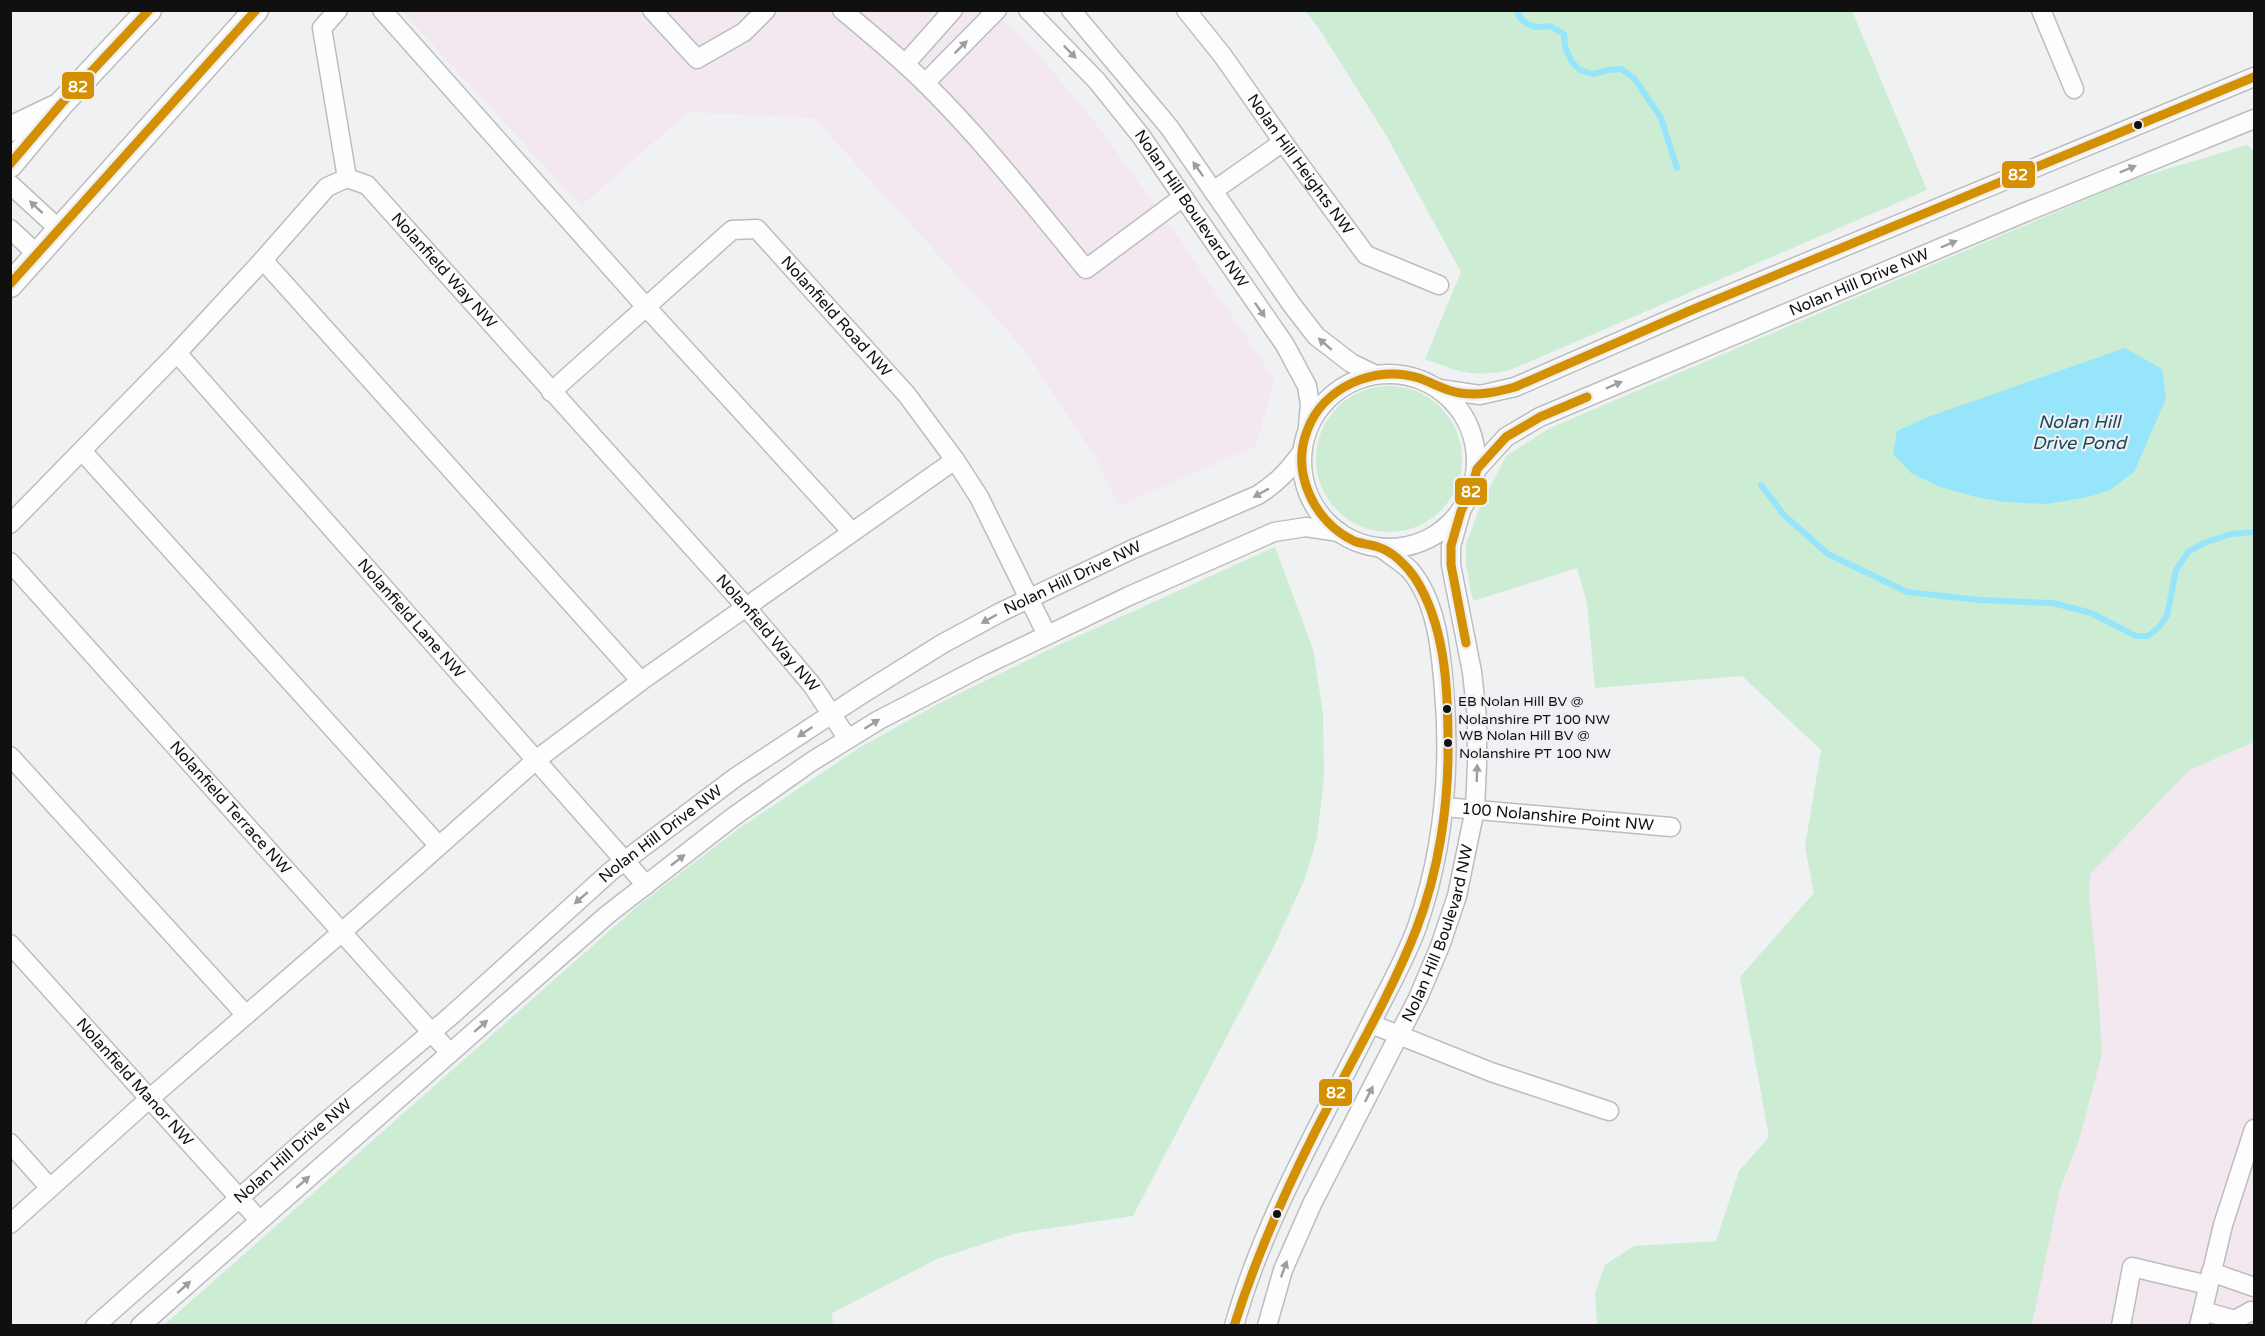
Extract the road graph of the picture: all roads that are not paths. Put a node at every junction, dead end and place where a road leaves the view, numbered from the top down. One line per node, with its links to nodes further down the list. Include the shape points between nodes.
1 (150, 10): 18 (main road)
2 (256, 10): 28 (main road)
3 (338, 10): 23 (street, via 322,28)
4 (382, 10): 33 (street)
5 (652, 10): 6 (street, via 697,59 744,32)
6 (766, 10)
7 (843, 10): 14 (street)
8 (952, 10): 14 (street)
9 (997, 10): 16 (street, one-way to 9)
10 (1028, 10): 26 (street, Nolan Hill Boulevard NW, one-way to 26, via 1097,81)
11 (1071, 10): 25 (street, Nolan Hill Boulevard NW, one-way to 11, via 1169,127)
12 (1186, 10): 21 (street, Nolan Hill Heights NW)
13 (2041, 10): 17 (street)
14 (905, 64): 16 (street)
15 (2254, 77): 36 (street, via 1515,387 1480,395)
16 (925, 83): 26 (street, via 990,152 1086,269)
17 (2074, 89)
18 (61, 104): 20 (main road); 22 (main road)
19 (2254, 119): 42 (street, Nolan Hill Drive NW, one-way to 19, via 1506,437 1540,417)
20 (10, 129)
21 (1282, 142): 25 (street); 32 (street, Nolan Hill Heights NW, via 1366,255)
22 (10, 165)
23 (347, 178): 30 (street, via 327,187); 37 (street, Nolanfield Way NW, via 367,185)
24 (10, 184): 28 (street, one-way to 24)
25 (1213, 190): 35 (street, Nolan Hill Boulevard NW, one-way to 25, via 1351,363 1316,336)
26 (1183, 197): 38 (street, Nolan Hill Boulevard NW, one-way to 38, via 1298,366 1310,405)
27 (10, 229): 29 (street)
28 (61, 231): 29 (main road)
29 (38, 255): 31 (main road)
30 (263, 260): 34 (street); 52 (street)
31 (10, 285)
32 (1439, 285)
33 (646, 308): 37 (street, Nolanfield Road NW); 41 (street, Nolanfield Road NW, via 732,230 757,229 907,395); 45 (street)
34 (177, 353): 39 (street); 56 (street, Nolanfield Lane NW)
35 (1374, 374): 36 (street, via 1420,378); 38 (street, via 1333,393)
36 (1440, 389): 42 (street, via 1469,424 1476,446)
37 (551, 392): 50 (street, Nolanfield Way NW)
38 (1307, 430): 40 (street)
39 (82, 452): 44 (street); 60 (street)
40 (1302, 453): 46 (street, via 1310,497 1322,517); 49 (street, Nolan Hill Drive NW, one-way to 49, via 1281,479 1258,495)
41 (955, 460): 45 (street); 49 (street, Nolanfield Road NW, via 979,496)
42 (1476, 469): 43 (street)
43 (1461, 512): 47 (street, via 1426,540 1404,547); 58 (street, Nolan Hill Boulevard NW, one-way to 43, via 1477,718 1450,546)
44 (10, 524)
45 (852, 532): 50 (street)
46 (1339, 532): 47 (street, via 1359,543); 51 (street, Nolan Hill Drive NW, via 1306,527 1274,532)
47 (1381, 548): 57 (street, Nolan Hill Boulevard NW, via 1417,580 1437,632 1448,740)
48 (10, 562): 63 (street, Nolanfield Terrace NW)
49 (1029, 598): 51 (street, Nolanfield Road NW); 53 (street, Nolan Hill Drive NW, one-way to 53, via 942,644)
50 (746, 608): 52 (street); 53 (street, Nolanfield Way NW, via 812,685)
51 (1047, 635): 54 (street, Nolan Hill Drive NW, one-way to 51)
52 (641, 681): 56 (street)
53 (831, 714): 54 (street, Nolanfield Way NW); 61 (street, Nolan Hill Drive NW, one-way to 61, via 736,777)
54 (848, 739): 62 (street, Nolan Hill Drive NW, one-way to 54, via 733,817)
55 (10, 756): 65 (street)
56 (536, 760): 60 (street); 61 (street, Nolanfield Lane NW)
57 (1444, 807): 58 (street, 100 Nolanshire Point NW); 66 (street, Nolan Hill Boulevard NW, via 1417,928)
58 (1475, 809): 59 (street, 100 Nolanshire Point NW); 68 (street, Nolan Hill Boulevard NW, via 1457,896 1436,956)
59 (1671, 827)
60 (439, 846): 63 (street)
61 (625, 860): 62 (street, Nolanfield Lane NW); 67 (street, Nolan Hill Drive NW, one-way to 67)
62 (646, 885): 69 (street, Nolan Hill Drive NW, one-way to 62)
63 (342, 932): 65 (street); 67 (street, Nolanfield Terrace NW)
64 (10, 944): 70 (street, Nolanfield Manor NW)
65 (246, 1015): 70 (street)
66 (1371, 1024): 68 (street); 85 (street, Nolan Hill Boulevard NW, via 1263,1241)
67 (431, 1032): 69 (street, Nolanfield Terrace NW); 75 (street, Nolan Hill Drive NW)
68 (1399, 1035): 71 (street, via 1491,1072); 86 (street, Nolan Hill Boulevard NW, one-way to 68, via 1283,1270 1312,1204)
69 (450, 1053): 76 (street, Nolan Hill Drive NW, one-way to 69)
70 (150, 1099): 74 (street); 75 (street, Nolanfield Manor NW)
71 (1609, 1111)
72 (2254, 1130): 78 (street)
73 (10, 1143): 74 (street)
74 (50, 1188): 77 (street)
75 (239, 1198): 76 (street, Nolanfield Manor NW); 83 (street, Nolan Hill Drive NW)
76 (259, 1220): 84 (street, Nolan Hill Drive NW, one-way to 76)
77 (10, 1224)
78 (2210, 1279): 79 (street); 81 (street); 87 (street, via 2132,1267)
79 (2254, 1287)
80 (2254, 1312): 82 (street)
81 (2201, 1318): 82 (street)
82 (2235, 1323)
83 (95, 1326)
84 (140, 1326)
85 (1234, 1326)
86 (1267, 1326)
87 (2121, 1326)

